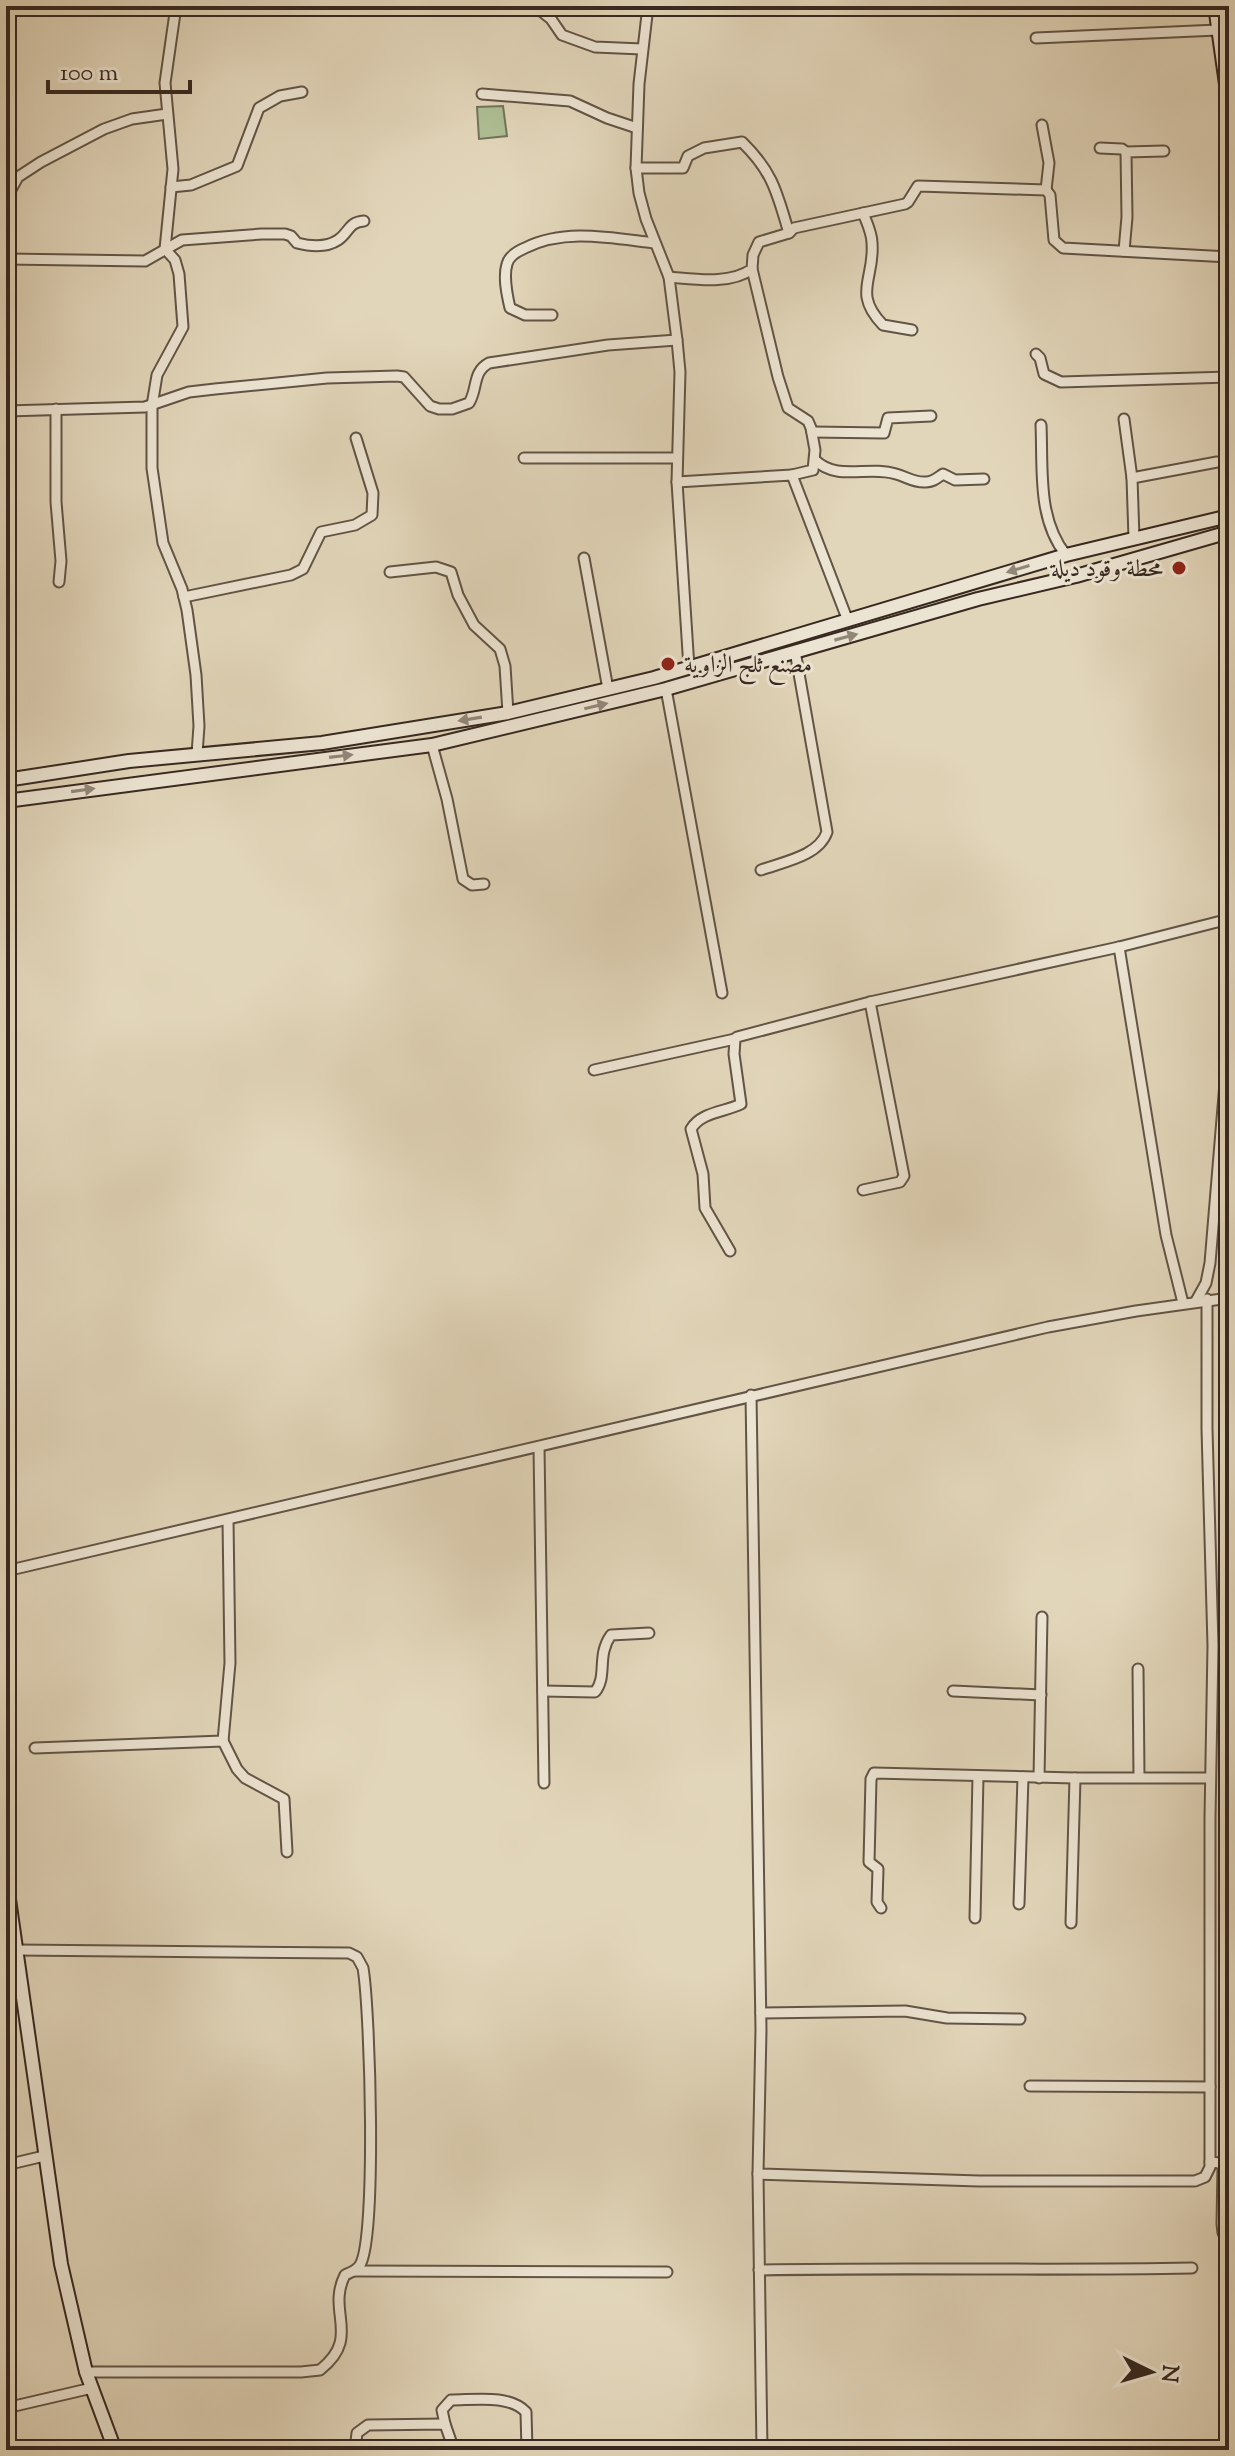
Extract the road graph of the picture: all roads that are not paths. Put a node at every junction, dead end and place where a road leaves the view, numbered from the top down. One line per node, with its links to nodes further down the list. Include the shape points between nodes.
1 (176, 6): 12 (street, via 165,83)
2 (515, 6): 7 (street, via 541,11 562,35 595,47)
3 (648, 6): 7 (street)
4 (1215, 6): 5 (main road)
5 (1218, 30): 6 (street); 8 (main road)
6 (1036, 38)
7 (642, 49): 14 (street)
8 (1228, 81): 11 (main road)
9 (302, 92): 19 (street, via 259,108 237,166 191,185)
10 (482, 94): 14 (street, via 570,101)
11 (1229, 106)
12 (167, 114): 19 (street, via 173,150); 21 (street, via 104,129 41,162 18,177)
13 (1042, 125): 20 (street, via 1049,163)
14 (637, 128): 18 (street)
15 (1100, 148): 17 (street)
16 (1164, 151): 17 (street)
17 (1126, 152): 27 (street)
18 (636, 168): 24 (street, via 683,168 688,156 704,148 742,142 770,175); 25 (street)
19 (171, 187): 26 (street)
20 (1046, 190): 22 (street, via 918,186 908,202); 27 (street, via 1058,245)
21 (6, 199)
22 (863, 213): 24 (street); 33 (street, via 872,241 865,296 869,308 883,325)
23 (364, 221): 26 (street, via 327,244 262,234 182,240)
24 (789, 233): 30 (street, via 756,244)
25 (654, 243): 31 (street); 32 (street, via 563,235 512,256 506,283 510,308 525,315)
26 (165, 249): 29 (street, via 145,261); 37 (street, via 179,274 183,327 161,364)
27 (1124, 251): 28 (street)
28 (1229, 257)
29 (6, 259)
30 (752, 269): 31 (street, via 722,279); 43 (street, via 788,408 808,421)
31 (669, 277): 34 (street)
32 (552, 315)
33 (912, 330)
34 (677, 340): 37 (street, via 489,363 477,375 469,403 452,409 430,406 410,382 397,376 189,392); 46 (street)
35 (1036, 354): 36 (street, via 1044,374 1061,382)
36 (1229, 377)
37 (152, 406): 38 (street); 60 (street, via 159,524)
38 (56, 409): 39 (street); 59 (street)
39 (6, 411)
40 (931, 416): 43 (street, via 888,418 884,433)
41 (1124, 419): 50 (street)
42 (1041, 425): 56 (street, via 1046,515)
43 (812, 432): 47 (street)
44 (356, 438): 60 (street, via 373,493 372,515 355,525 321,532 303,569 291,575)
45 (524, 458): 46 (street)
46 (677, 458): 52 (street)
47 (815, 460): 49 (street, via 813,470); 51 (street, via 823,468 873,470 912,482 931,482 943,474 955,480)
48 (1217, 462): 50 (street)
49 (792, 475): 52 (street); 61 (street)
50 (1132, 478): 55 (street)
51 (984, 479)
52 (677, 482): 63 (street)
53 (1229, 516): 55 (main road)
54 (1229, 532): 62 (main road, one-way to 54)
55 (1134, 538): 56 (main road)
56 (1066, 555): 61 (main road, one-way to 61)
57 (584, 558): 64 (street)
58 (390, 572): 66 (street, via 436,567 451,572 474,625 500,649)
59 (59, 582)
60 (184, 597): 68 (street, via 196,675)
61 (848, 621): 63 (main road)
62 (795, 651): 65 (main road); 71 (street, via 827,832 814,850)
63 (689, 668): 64 (main road)
64 (608, 689): 66 (main road)
65 (666, 689): 67 (main road, one-way to 65); 75 (street)
66 (508, 713): 68 (main road, one-way to 68, via 322,743)
67 (432, 745): 70 (main road, one-way to 67); 72 (street, via 463,879)
68 (197, 754): 69 (main road)
69 (6, 780)
70 (6, 801)
71 (761, 870)
72 (484, 884)
73 (1229, 919): 74 (street)
74 (1119, 947): 76 (street); 85 (street, via 1166,1235)
75 (722, 993)
76 (870, 1002): 78 (street); 80 (street, via 904,1176 900,1182)
77 (1229, 1035): 84 (street, via 1210,1263)
78 (735, 1039): 79 (street); 81 (street, via 741,1104 710,1114 691,1129 705,1208)
79 (594, 1070)
80 (863, 1190)
81 (730, 1251)
82 (1229, 1298): 83 (street)
83 (1207, 1299): 84 (street); 103 (street)
84 (1196, 1301): 85 (street)
85 (1183, 1303): 86 (street, via 1048,1327)
86 (751, 1395): 87 (street); 112 (street)
87 (539, 1447): 88 (street); 93 (street)
88 (228, 1520): 89 (street); 96 (street, via 231,1651)
89 (6, 1571)
90 (1042, 1617): 95 (street)
91 (649, 1633): 93 (street, via 611,1635 603,1646 595,1692)
92 (1138, 1669): 100 (street)
93 (543, 1691): 104 (street)
94 (953, 1691): 95 (street)
95 (1041, 1695): 101 (street)
96 (223, 1741): 97 (street); 105 (street, via 245,1778 284,1799)
97 (35, 1748)
98 (978, 1776): 99 (street); 108 (street, via 873,1774 869,1862 878,1869); 109 (street)
99 (1023, 1777): 101 (street); 107 (street)
100 (1139, 1777): 102 (street); 103 (street)
101 (1039, 1778): 102 (street)
102 (1075, 1778): 110 (street)
103 (1210, 1778): 115 (street)
104 (544, 1783)
105 (287, 1852)
106 (6, 1878): 111 (main road)
107 (1019, 1904)
108 (881, 1908)
109 (975, 1918)
110 (1071, 1923)
111 (16, 1950): 116 (main road); 123 (street, via 357,1957 365,1978 370,2127 367,2235)
112 (761, 2013): 113 (street, via 917,2011 947,2018); 119 (street)
113 (1020, 2019)
114 (1030, 2086): 115 (street)
115 (1210, 2087): 117 (street)
116 (44, 2156): 118 (street); 125 (main road)
117 (1210, 2162): 119 (street, via 1205,2177 1195,2181); 120 (street, via 1223,2168 1222,2224)
118 (6, 2165)
119 (758, 2174): 122 (street)
120 (1229, 2237)
121 (1192, 2268): 122 (street)
122 (759, 2270): 133 (street)
123 (354, 2271): 124 (street); 125 (street, via 345,2275 339,2292 341,2343 320,2370)
124 (667, 2272)
125 (86, 2372): 126 (main road)
126 (92, 2388): 127 (street); 129 (main road)
127 (6, 2408)
128 (445, 2424): 130 (street, via 368,2425 357,2433); 131 (street); 132 (street, via 442,2410 451,2400 506,2401 526,2412)
129 (115, 2450)
130 (355, 2450)
131 (454, 2450)
132 (527, 2450)
133 (762, 2450)

